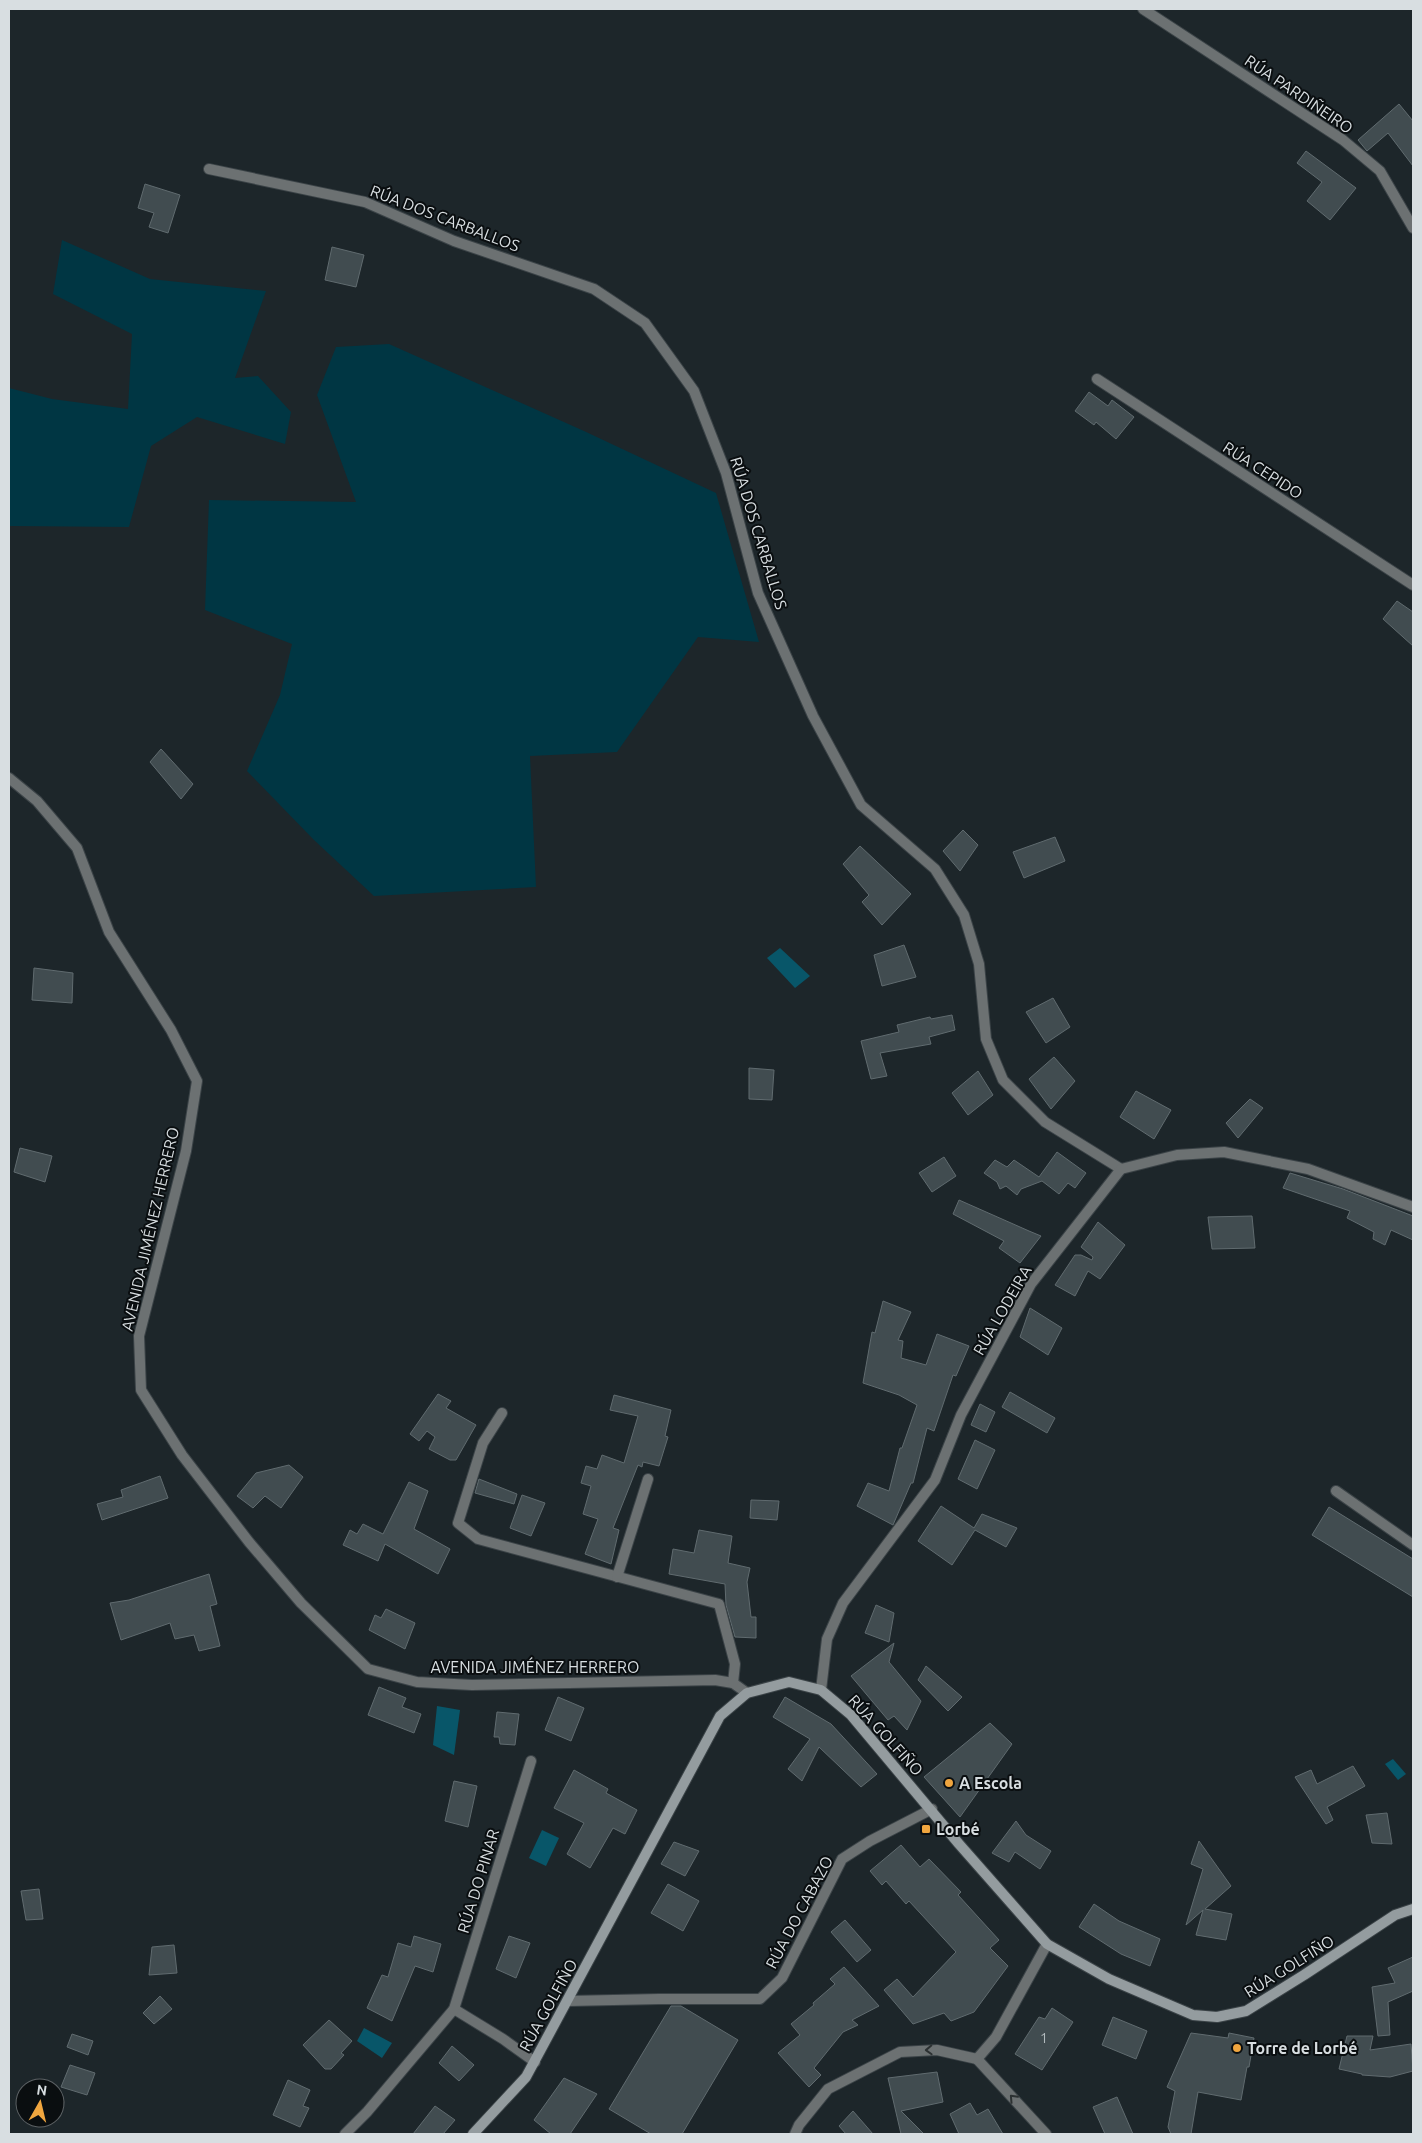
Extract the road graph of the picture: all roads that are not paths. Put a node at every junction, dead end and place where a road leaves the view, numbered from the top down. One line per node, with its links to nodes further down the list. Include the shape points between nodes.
1 (1143, 9): 3 (street, RÚA PARDIÑEIRO, via 1351,146 1380,171)
2 (209, 169): 7 (street, RÚA DOS CARBALLOS, via 366,202 454,241 594,289 646,323 694,391 726,473 758,593 813,716 861,805 935,869 964,915 979,964 986,1038 1003,1080 1045,1122)
3 (1413, 228)
4 (1097, 379): 5 (street, RÚA CEPIDO)
5 (1413, 585)
6 (9, 778): 14 (street, AVENIDA JIMÉNEZ HERRERO, via 37,801 77,848 109,932 171,1030 197,1081 186,1150 139,1336 141,1390 182,1455 249,1542 301,1603 368,1669 417,1682 472,1685 715,1680)
7 (1120, 1169): 8 (street, via 1177,1155 1224,1152 1308,1169); 15 (street, RÚA LODEIRA, via 1030,1284 960,1414 935,1480 843,1604 828,1639)
8 (1413, 1207)
9 (502, 1413): 13 (street, via 484,1443 458,1523 478,1539)
10 (648, 1478): 13 (street)
11 (1336, 1491): 12 (street)
12 (1413, 1545)
13 (617, 1577): 14 (street, via 719,1604 735,1664)
14 (734, 1683): 16 (street)
15 (821, 1690): 16 (main road, RÚA GOLFIÑO, via 788,1682); 18 (main road, RÚA GOLFIÑO, via 851,1715)
16 (747, 1693): 21 (main road, RÚA GOLFIÑO, via 720,1716)
17 (531, 1761): 22 (street, RÚA DO PINAR)
18 (932, 1809): 20 (main road, RÚA GOLFIÑO); 21 (street, RÚA DO CABAZO, via 842,1859 782,1978 760,1999 659,1998)
19 (1413, 1909): 20 (main road, RÚA GOLFIÑO, via 1394,1915 1246,2011 1217,2017 1193,2015 1109,1979)
20 (1047, 1944): 23 (street, via 996,2037)
21 (568, 2002): 24 (main road, RÚA GOLFIÑO)
22 (454, 2009): 24 (street); 25 (street, RÚA DO PINAR)
23 (977, 2059): 27 (street, one-way to 27, via 937,2050 900,2052 828,2090); 28 (street, one-way to 23)
24 (535, 2062): 26 (main road, RÚA GOLFIÑO, via 526,2077)
25 (345, 2134)
26 (473, 2134)
27 (795, 2134)
28 (1046, 2134)

